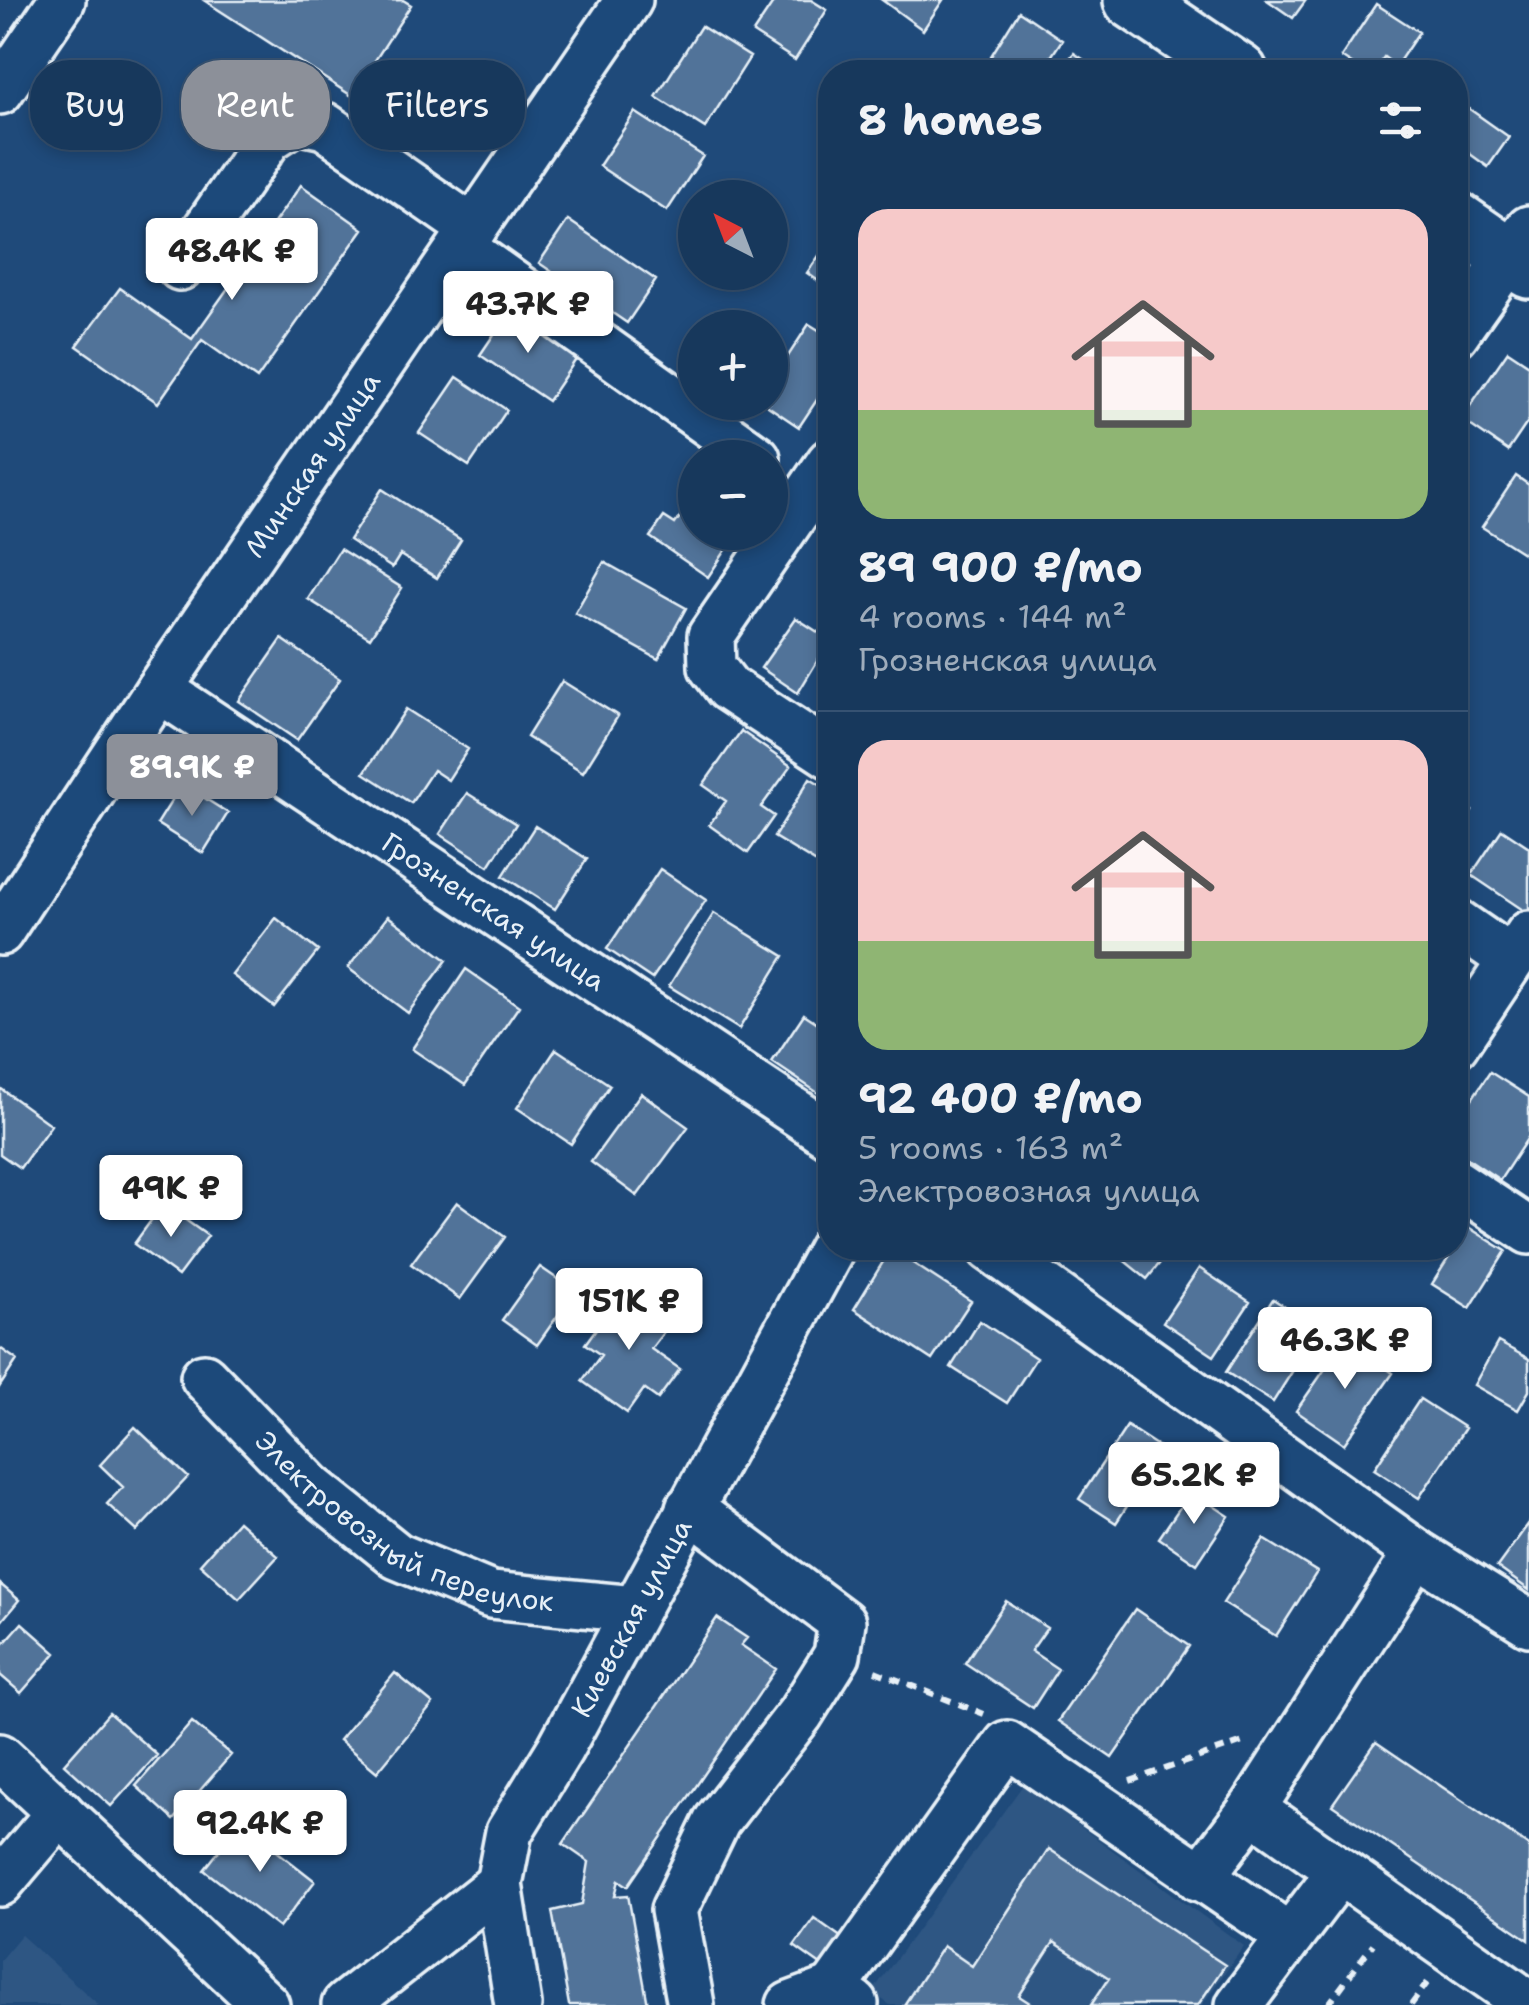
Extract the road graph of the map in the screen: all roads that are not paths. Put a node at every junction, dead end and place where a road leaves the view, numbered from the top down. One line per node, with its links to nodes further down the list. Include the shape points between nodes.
1 (62, 0): 5 (street)
2 (629, 0): 7 (street, Минская улица)
3 (1132, 0): 4 (main road)
4 (1221, 60)
5 (0, 92)
6 (1468, 225): 8 (main road)
7 (467, 238): 9 (street, via 325,126 296,120 269,138); 11 (street); 15 (street, Минская улица)
8 (1522, 252): 10 (street)
9 (180, 267)
10 (1468, 318)
11 (733, 440)
12 (788, 471): 13 (street)
13 (818, 478)
14 (818, 479): 16 (street, via 712,636 712,667 728,688)
15 (160, 689): 18 (street, Минская улица); 21 (street, Грозненская улица)
16 (818, 747)
17 (1468, 926): 19 (street)
18 (0, 932)
19 (1519, 946): 20 (street)
20 (1468, 1024)
21 (818, 1127)
22 (1468, 1191): 23 (street)
23 (1529, 1231)
24 (825, 1260): 27 (street, Киевская улица)
25 (1007, 1260): 28 (street)
26 (204, 1377): 29 (street, Электровозный переулок, via 310,1486 397,1556 491,1595)
27 (690, 1508): 29 (street, Киевская улица); 44 (street, via 839,1639 800,1714 716,1822 674,1910)
28 (1418, 1553): 30 (street); 32 (street)
29 (635, 1610): 37 (street, Киевская улица, via 509,1832)
30 (1529, 1623)
31 (0, 1757): 33 (street)
32 (1252, 1808): 34 (street); 35 (street)
33 (60, 1812): 36 (street); 41 (street)
34 (1340, 1871): 38 (street); 40 (street)
35 (1200, 1878): 38 (street); 39 (street, via 1007,1744)
36 (0, 1883)
37 (499, 1884): 42 (street); 43 (street, Киевская улица)
38 (1290, 1937): 46 (street)
39 (845, 1997): 45 (street)
40 (1529, 2004)
41 (266, 2005)
42 (345, 2005)
43 (518, 2005)
44 (691, 2005)
45 (790, 2005)
46 (1240, 2005)

